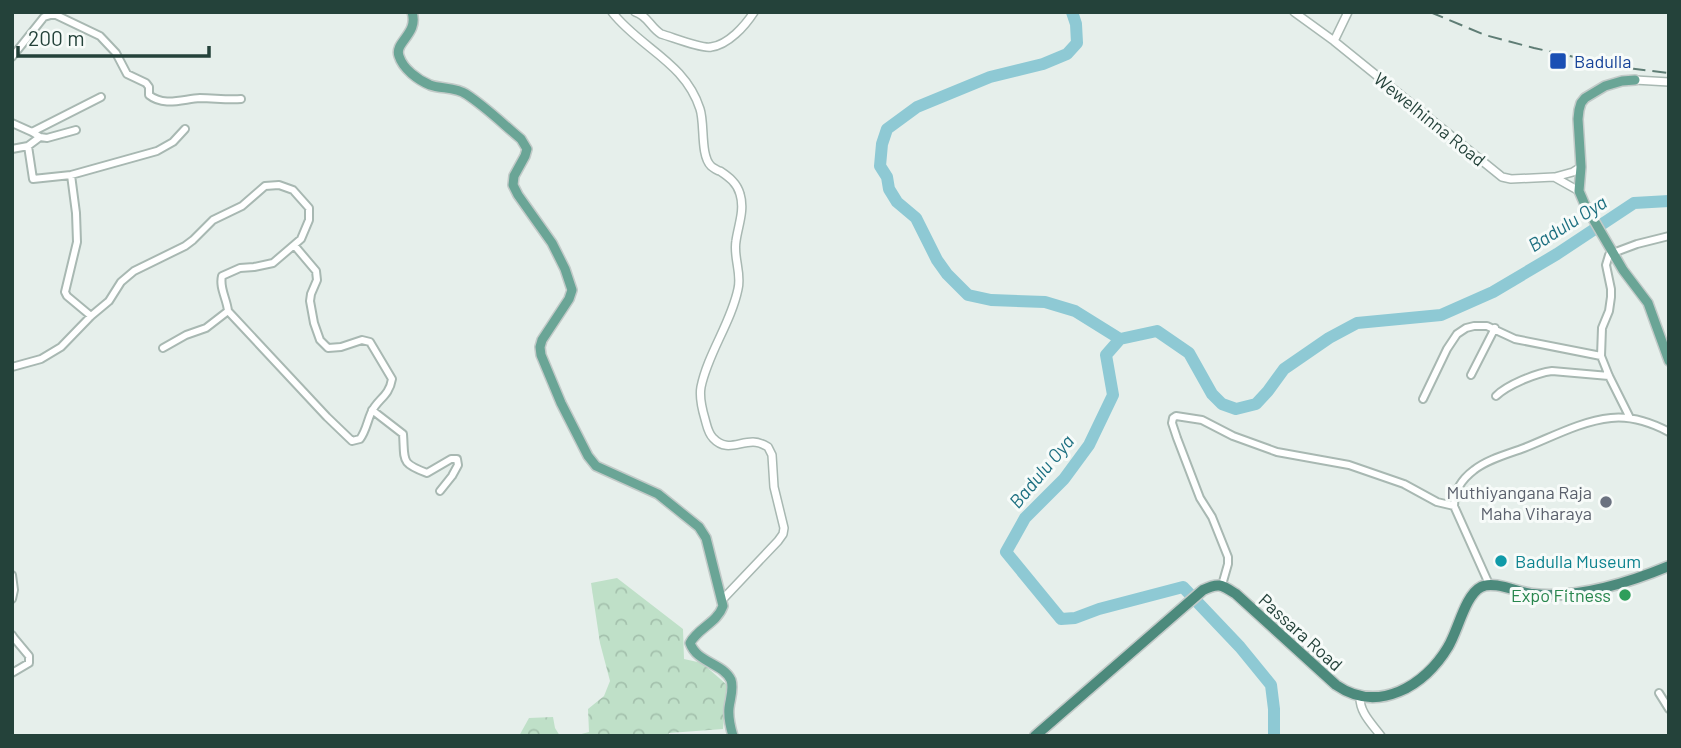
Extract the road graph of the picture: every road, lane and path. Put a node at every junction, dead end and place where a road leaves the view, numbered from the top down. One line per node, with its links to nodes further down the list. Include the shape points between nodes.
1 (412, 12): 48 (main road, via 412,29 398,53 411,73 430,85 464,92 527,149 513,185 551,243 572,290 540,347 572,427 599,469 658,494 699,527)
2 (635, 12): 3 (street, via 661,34 709,48 738,32)
3 (754, 12)
4 (1294, 12): 7 (street, Wewelhinna Road)
5 (1348, 12): 7 (street)
6 (617, 13): 48 (street, via 621,23 685,79 700,110 706,158 711,167 728,176 741,195 735,244 740,284 709,360 700,389 701,406 707,429 723,445 752,442 768,447 785,528)
7 (1334, 41): 22 (street, Wewelhinna Road, via 1502,177)
8 (12, 57): 12 (street, via 44,17 54,14 100,36 117,53 127,74 146,83 154,99)
9 (1635, 80): 10 (street); 20 (main road, via 1605,86 1581,103)
10 (1669, 82)
11 (101, 97): 16 (street)
12 (241, 99)
13 (12, 123): 16 (street)
14 (185, 129): 21 (street, via 158,151)
15 (76, 130): 17 (street)
16 (32, 132): 17 (street)
17 (40, 137): 18 (street)
18 (29, 146): 19 (street); 21 (street, via 33,179)
19 (12, 149)
20 (1581, 167): 22 (street); 23 (main road)
21 (71, 175): 28 (street, via 77,242 65,292)
22 (1554, 177): 23 (street)
23 (1579, 191): 26 (main road)
24 (1669, 236): 26 (street)
25 (295, 245): 27 (street, via 273,263 222,276); 28 (street, via 309,220 309,208 293,190 279,184 265,186 242,206 212,220 185,246 134,271); 38 (street, via 316,271 310,301 320,340 328,348 370,342 392,379 390,389)
26 (1611, 251): 31 (street, via 1606,265 1611,297 1602,328); 32 (main road, via 1648,303)
27 (228, 311): 30 (street, via 206,328); 38 (street, via 352,442 366,431)
28 (90, 316): 33 (street, via 61,347 41,359)
29 (1495, 328): 31 (street, via 1515,340); 34 (street); 37 (street, via 1474,326 1457,334)
30 (163, 348)
31 (1601, 356): 35 (street)
32 (1669, 361)
33 (12, 367)
34 (1471, 375)
35 (1609, 376): 36 (street, via 1543,372); 39 (street)
36 (1496, 396)
37 (1423, 399)
38 (372, 410): 41 (street, via 403,434 409,466 427,473 457,459 458,465)
39 (1630, 418): 40 (street); 42 (street, via 1583,424 1475,469 1454,496)
40 (1669, 432)
41 (440, 491)
42 (1454, 506): 45 (street, via 1349,465 1277,452 1202,420 1176,416 1172,423 1177,438 1227,557); 46 (street)
43 (1669, 566): 46 (highway, via 1617,586 1554,595)
44 (12, 575): 47 (street)
45 (1222, 584): 52 (highway, Passara Road, via 1330,680); 55 (highway, via 1203,590)
46 (1489, 584): 52 (highway, via 1473,593 1448,648 1427,673 1388,696)
47 (12, 599)
48 (722, 600): 54 (main road, via 718,617 690,643 730,680)
49 (12, 635): 50 (street, via 29,656 29,663)
50 (12, 673)
51 (1659, 692): 53 (street)
52 (1360, 696): 56 (street, via 1361,706)
53 (1669, 709)
54 (733, 736)
55 (1035, 736)
56 (1381, 736)

